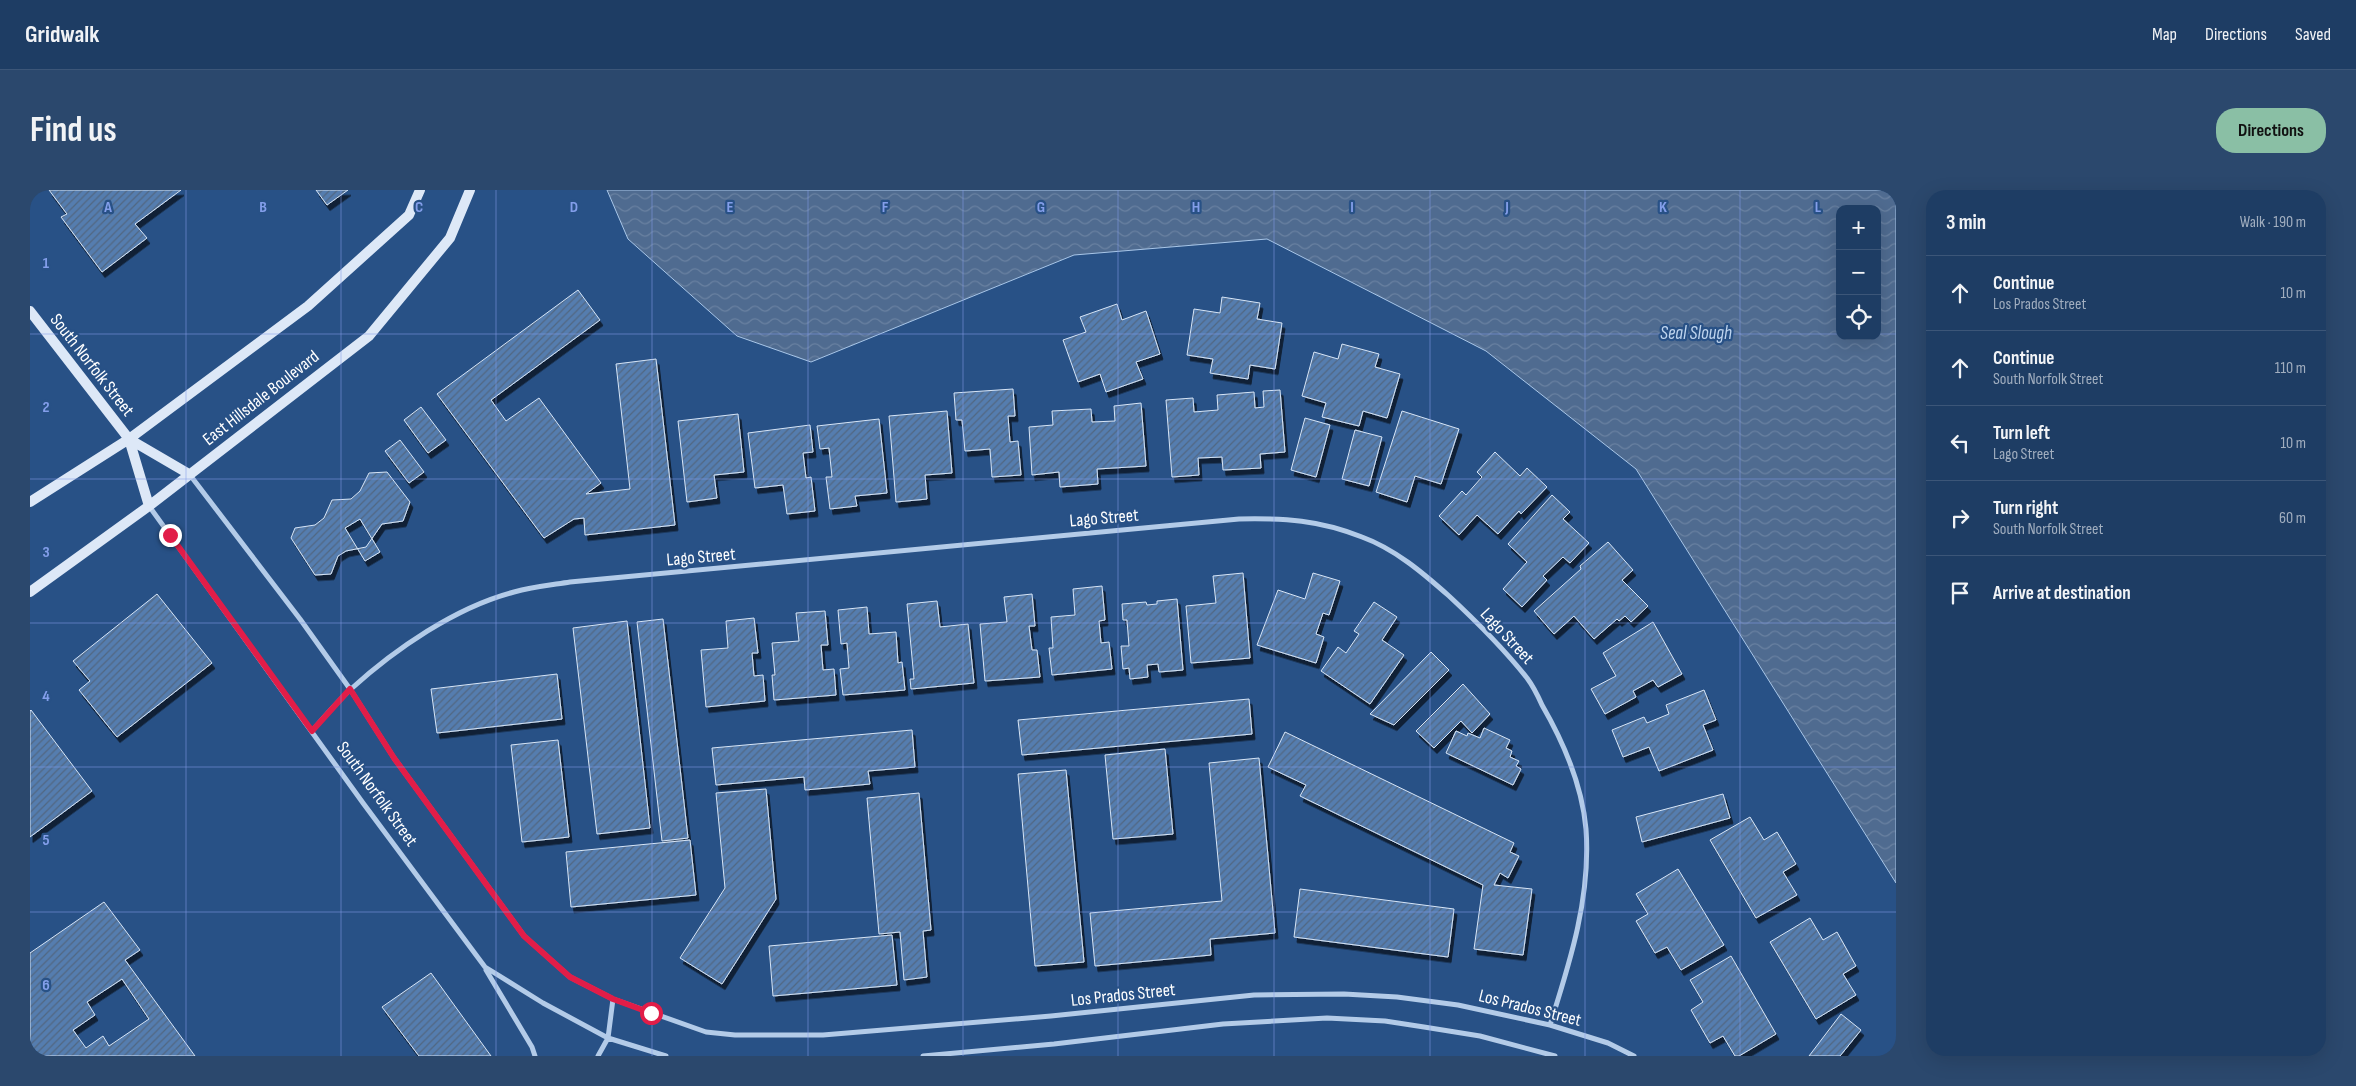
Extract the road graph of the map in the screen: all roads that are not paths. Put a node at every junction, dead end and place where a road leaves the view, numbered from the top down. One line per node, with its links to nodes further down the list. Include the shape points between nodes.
1 (420, 190): 4 (main road, via 409,215 308,306)
2 (470, 190): 5 (main road, East Hillsdale Boulevard, via 450,238 368,336)
3 (30, 311): 4 (main road, South Norfolk Street)
4 (129, 439): 5 (main road, South Norfolk Street); 6 (main road); 7 (main road, South Norfolk Street)
5 (189, 474): 7 (main road, East Hillsdale Boulevard); 9 (street, South Norfolk Street)
6 (30, 502)
7 (149, 506): 8 (main road, East Hillsdale Boulevard); 10 (street, South Norfolk Street)
8 (30, 592)
9 (350, 689): 10 (street, Lago Street); 12 (street, South Norfolk Street, via 394,758 524,936 570,977); 13 (street, Lago Street, via 442,623 479,603 536,587 1239,519 1277,518 1320,523 1363,537 1397,554 1436,584 1471,616 1529,680 1556,729 1572,766 1583,807 1586,858 1577,934)
10 (312, 731): 11 (street, South Norfolk Street)
11 (485, 967): 14 (street, South Norfolk Street); 15 (street)
12 (613, 999): 13 (street, Los Prados Street, via 706,1032 735,1035 822,1035 1254,995 1316,994 1398,996); 14 (street)
13 (1550, 1025): 20 (street, Los Prados Street)
14 (608, 1038): 16 (street); 17 (street)
15 (535, 1056)
16 (598, 1056)
17 (666, 1056)
18 (923, 1056): 19 (street, via 1223,1024 1327,1018 1424,1026 1480,1036)
19 (1555, 1056)
20 (1634, 1056)

